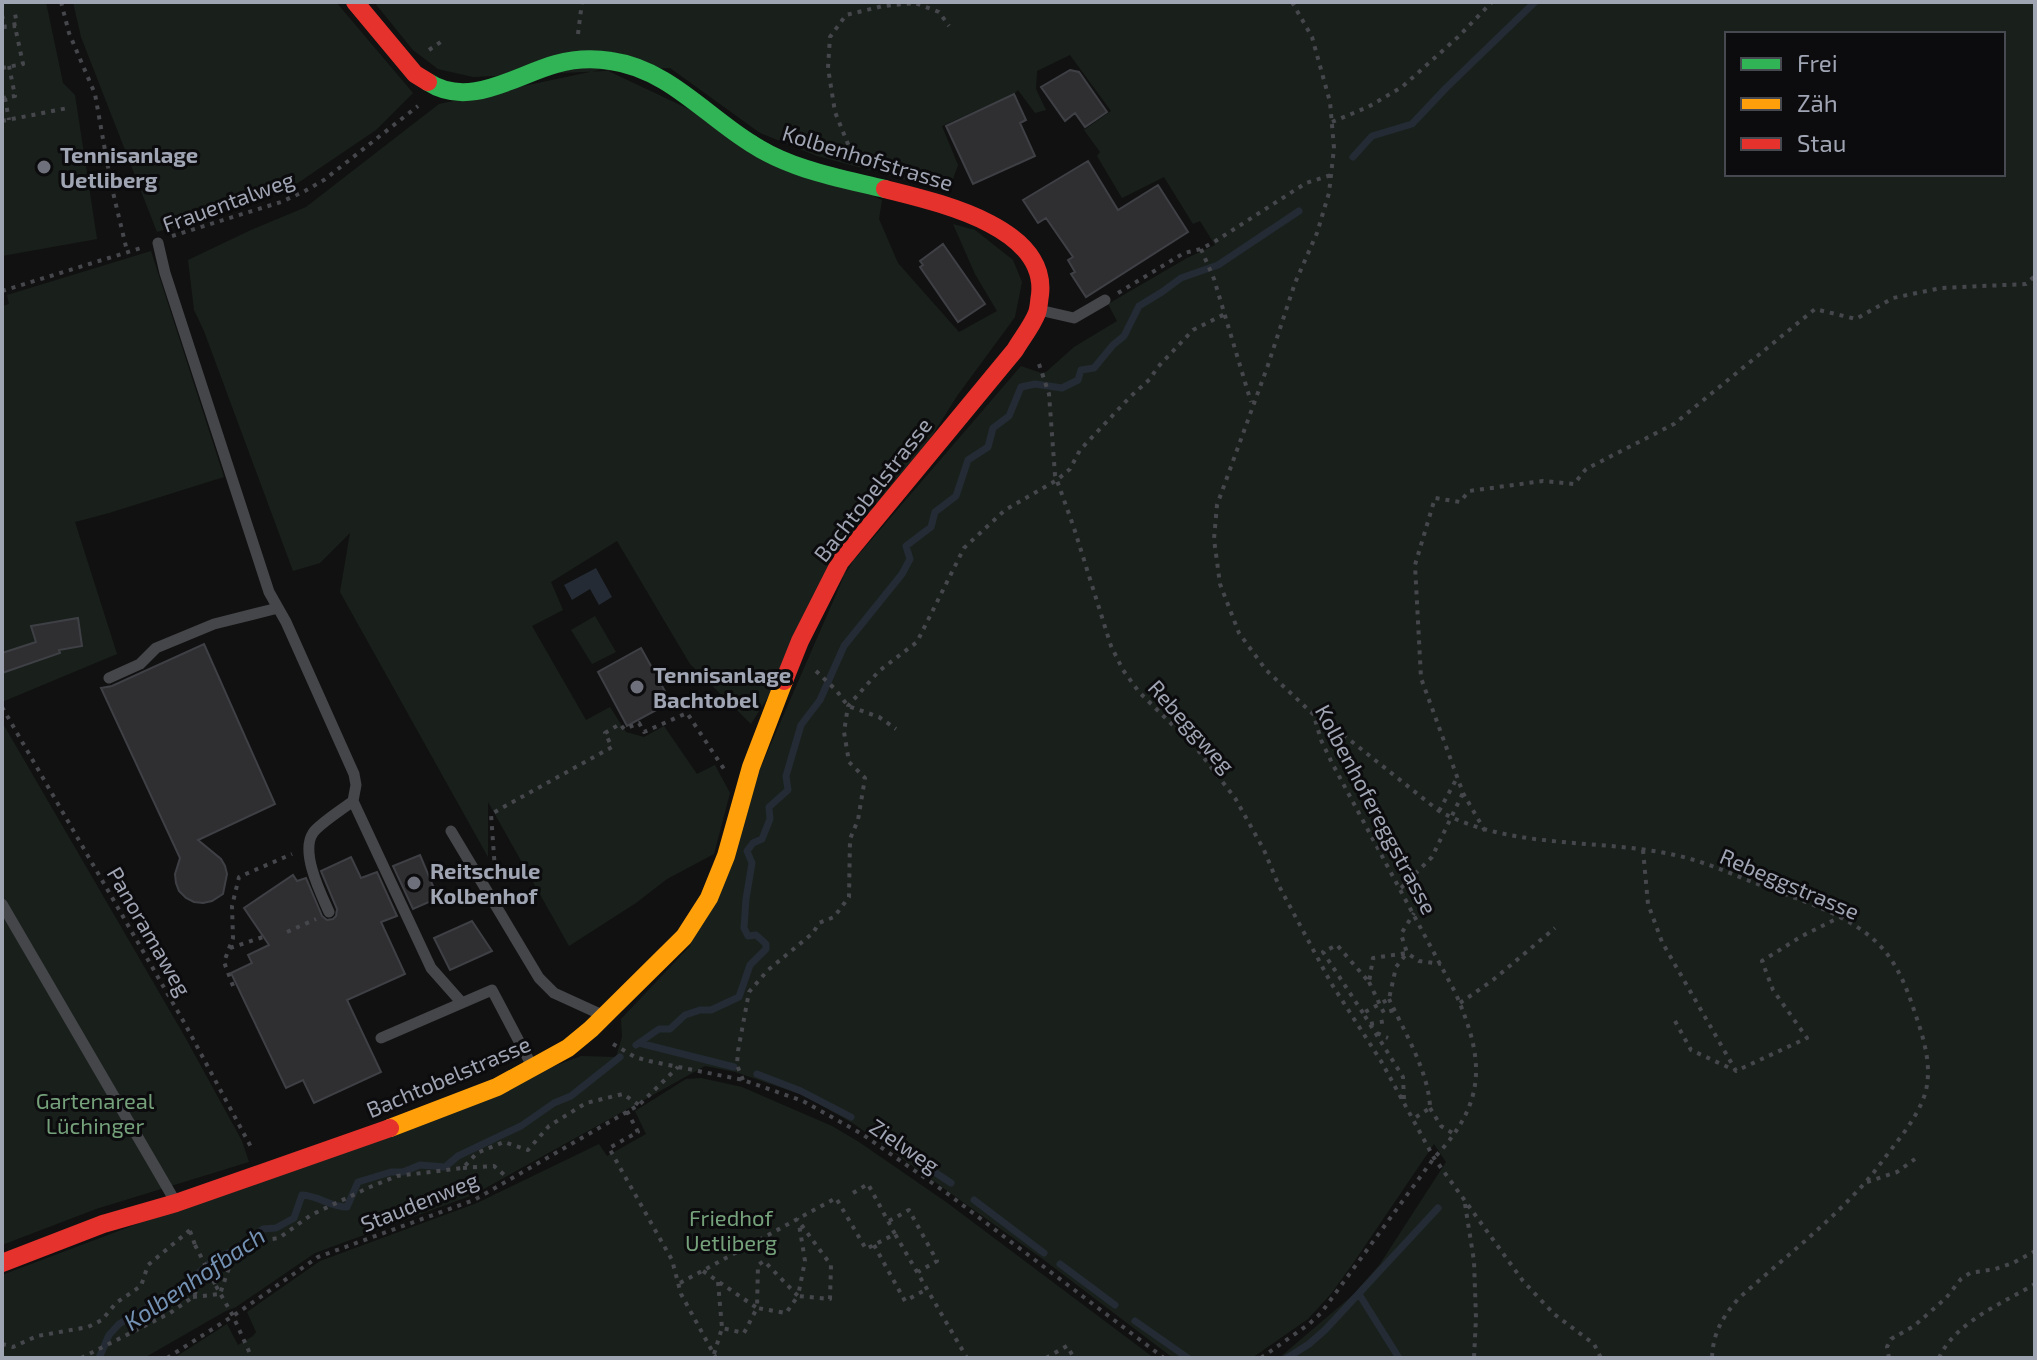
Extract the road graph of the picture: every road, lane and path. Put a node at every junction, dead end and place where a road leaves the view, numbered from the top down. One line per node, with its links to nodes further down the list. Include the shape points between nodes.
1 (61, 2): 23 (path, via 95,94)
2 (355, 2): 13 (street, via 415,74)
3 (1292, 2): 18 (path, Kolbenhofereggstrasse, via 1312,37)
4 (1492, 2): 18 (path, via 1402,87)
5 (883, 4): 10 (path, via 915,3 939,12); 20 (path, via 846,15 830,37 828,68 835,112)
6 (2, 15): 8 (path)
7 (23, 15): 9 (path, via 13,17)
8 (3, 23): 9 (path)
9 (16, 26): 11 (path, via 23,64)
10 (949, 26)
11 (9, 66): 12 (path); 14 (path, via 15,96)
12 (2, 68)
13 (437, 89): 20 (street, Kolbenhofstrasse, via 486,89 574,60 614,61 659,78 773,156); 21 (path, Frauentalweg, via 303,192)
14 (4, 98): 16 (path)
15 (68, 108): 16 (path)
16 (9, 120): 17 (path)
17 (2, 121)
18 (1332, 122): 19 (path, Kolbenhofereggstrasse)
19 (1331, 175): 22 (path, via 1306,183); 30 (path, Kolbenhofereggstrasse, via 1317,233)
20 (861, 183): 27 (street, Kolbenhofstrasse, via 953,207 1011,235 1039,273)
21 (158, 243): 23 (path, Frauentalweg); 32 (lane)
22 (1201, 249): 26 (path, via 1184,253); 28 (path)
23 (127, 251): 25 (path, Frauentalweg)
24 (2035, 276): 39 (path, via 2026,284 1941,288 1893,298 1856,319 1815,309 1674,424 1586,469 1574,484 1543,481 1469,491 1460,502 1435,498 1415,565 1421,678)
25 (2, 291)
26 (1105, 300): 27 (lane, via 1074,318)
27 (1039, 309): 41 (street, Bachtobelstrasse, via 1026,336 840,562 800,641)
28 (1225, 314): 30 (path); 31 (path, via 1193,330)
29 (1043, 373): 31 (path, Rebeggweg)
30 (1252, 405): 37 (path, Kolbenhofereggstrasse, via 1217,505 1214,539 1220,584 1251,651)
31 (1057, 480): 35 (path, via 1005,510 964,548 917,642 879,671); 68 (path, Rebeggweg, via 1123,670 1235,798)
32 (278, 608): 34 (lane, via 214,624 156,648 140,664); 42 (lane, via 354,774)
33 (816, 671): 35 (path)
34 (109, 678)
35 (848, 706): 38 (path); 82 (path, via 844,732 849,762 865,778 850,839 849,897 834,917 819,923 749,992 737,1065)
36 (2, 707): 92 (path, Panoramaweg)
37 (1313, 714): 43 (path, Rebeggstrasse); 49 (path, Kolbenhofereggstrasse, via 1332,763)
38 (896, 729)
39 (1457, 778): 40 (path); 43 (path)
40 (1463, 793): 44 (path); 46 (path)
41 (743, 798): 50 (path, via 687,713 644,732 639,723 624,729 620,724 605,733 612,747 491,814 495,871); 73 (street, Bachtobelstrasse, via 709,898 684,937)
42 (353, 801): 48 (lane, via 313,832); 64 (lane, via 431,968)
43 (1439, 811): 44 (path, Rebeggstrasse)
44 (1450, 817): 46 (path, Rebeggstrasse); 49 (path, via 1432,857)
45 (451, 831): 50 (lane)
46 (1485, 831): 47 (path, Rebeggstrasse)
47 (1643, 850): 54 (path, Rebeggstrasse, via 1689,859); 81 (path, via 1648,904 1662,942)
48 (309, 853): 52 (lane); 58 (path, via 294,860 292,854 239,877)
49 (1401, 888): 53 (path, Kolbenhofereggstrasse)
50 (490, 897): 73 (lane, via 546,986)
51 (2, 904): 97 (lane)
52 (329, 912): 56 (path)
53 (1414, 913): 59 (path, via 1401,934); 60 (path, Kolbenhofereggstrasse)
54 (1840, 917): 81 (path, via 1762,961 1773,990 1807,1038); 94 (path, Rebeggstrasse, via 1882,948 1895,967 1924,1040 1929,1071 1915,1117)
55 (1555, 928): 65 (path)
56 (287, 932)
57 (263, 937): 58 (path)
58 (230, 948): 62 (path, via 224,962)
59 (1407, 953): 60 (path); 61 (path, via 1373,958); 63 (path, via 1396,967)
60 (1441, 964): 65 (path, Kolbenhofereggstrasse)
61 (1369, 982): 66 (path, via 1337,945 1323,952); 67 (path)
62 (233, 986)
63 (1389, 999): 67 (path); 69 (path)
64 (462, 1003): 77 (lane); 80 (lane, via 492,990)
65 (1460, 1003): 88 (path, Kolbenhofereggstrasse, via 1477,1067 1470,1103)
66 (1358, 1004): 68 (path); 70 (path)
67 (1381, 1004): 69 (path, via 1384,1013); 70 (path)
68 (1348, 1010): 75 (path, Rebeggweg)
69 (1394, 1010): 85 (path, via 1425,1080)
70 (1363, 1013): 74 (path)
71 (1386, 1021): 74 (path)
72 (1675, 1021): 81 (path, via 1691,1050)
73 (598, 1022): 79 (path, Zielweg, via 622,1050); 80 (street, Bachtobelstrasse)
74 (1369, 1022): 75 (path); 76 (path)
75 (1358, 1026): 83 (path, Rebeggweg)
76 (1375, 1032): 78 (path); 83 (path, via 1403,1077)
77 (381, 1038)
78 (1388, 1038)
79 (678, 1067): 82 (path, Zielweg); 84 (path, Staudenweg)
80 (533, 1068): 92 (street, Bachtobelstrasse, via 422,1117)
81 (1736, 1071)
82 (743, 1080): 127 (path, Zielweg, via 803,1101 862,1134)
83 (1404, 1102): 87 (path, Rebeggweg)
84 (639, 1105): 86 (path, Staudenweg); 91 (path, via 623,1094 586,1103 549,1126 528,1150 504,1142 477,1153)
85 (1430, 1108): 87 (path); 88 (path, via 1441,1126)
86 (627, 1111): 93 (path, Staudenweg); 110 (path, via 638,1132 609,1148)
87 (1413, 1119): 89 (path, Rebeggweg)
88 (1454, 1134): 89 (path, Kolbenhofereggstrasse)
89 (1434, 1158): 96 (path, Rebeggweg); 128 (path, Kolbenhofereggstrasse, via 1321,1313)
90 (1915, 1159): 94 (path)
91 (463, 1168): 93 (path, via 494,1166); 105 (path, via 397,1176 311,1215 279,1238 258,1241)
92 (267, 1173): 97 (street, Bachtobelstrasse)
93 (509, 1179): 117 (path, Staudenweg, via 474,1200 318,1257)
94 (1865, 1183): 131 (path, Rebeggstrasse, via 1738,1299 1716,1330)
95 (853, 1193): 99 (path, via 868,1184)
96 (1465, 1202): 129 (path, via 1474,1261); 130 (path, Rebeggweg, via 1523,1281 1554,1314 1594,1344)
97 (176, 1203): 106 (street, Bachtobelstrasse)
98 (798, 1220): 103 (path, via 836,1198 866,1249); 107 (path); 114 (path, via 805,1261); 114 (path, via 831,1265 830,1299)
99 (889, 1221): 101 (path); 108 (path, via 909,1210 937,1261)
100 (190, 1230): 119 (path, via 148,1265 141,1286 102,1320 13,1347)
101 (895, 1234): 103 (path); 108 (path)
102 (195, 1245): 113 (path, bridge)
103 (874, 1245): 112 (path, via 905,1301)
104 (2035, 1251): 132 (path, via 1961,1279 1914,1326 1891,1339)
105 (232, 1260): 113 (path); 115 (path, via 202,1280)
106 (2, 1263)
107 (703, 1271): 109 (path); 110 (path)
108 (918, 1272): 112 (path)
109 (718, 1281): 116 (path); 118 (path)
110 (680, 1283): 120 (path)
111 (2035, 1284): 133 (path, via 1975,1318)
112 (928, 1289): 124 (path)
113 (220, 1294): 115 (path); 117 (path)
114 (798, 1296): 116 (path, via 786,1313); 116 (path, via 764,1261 758,1265)
115 (193, 1297): 121 (path)
116 (757, 1308): 118 (path, via 744,1333)
117 (233, 1316): 122 (path, Staudenweg); 123 (path)
118 (722, 1328): 120 (path)
119 (2, 1344)
120 (715, 1356)
121 (81, 1358)
122 (167, 1358)
123 (252, 1358)
124 (967, 1358)
125 (1047, 1358): 126 (path, via 1067,1346)
126 (1074, 1358)
127 (1164, 1358)
128 (1261, 1358)
129 (1474, 1358)
130 (1601, 1358)
131 (1712, 1358)
132 (1889, 1358)
133 (1939, 1358)

